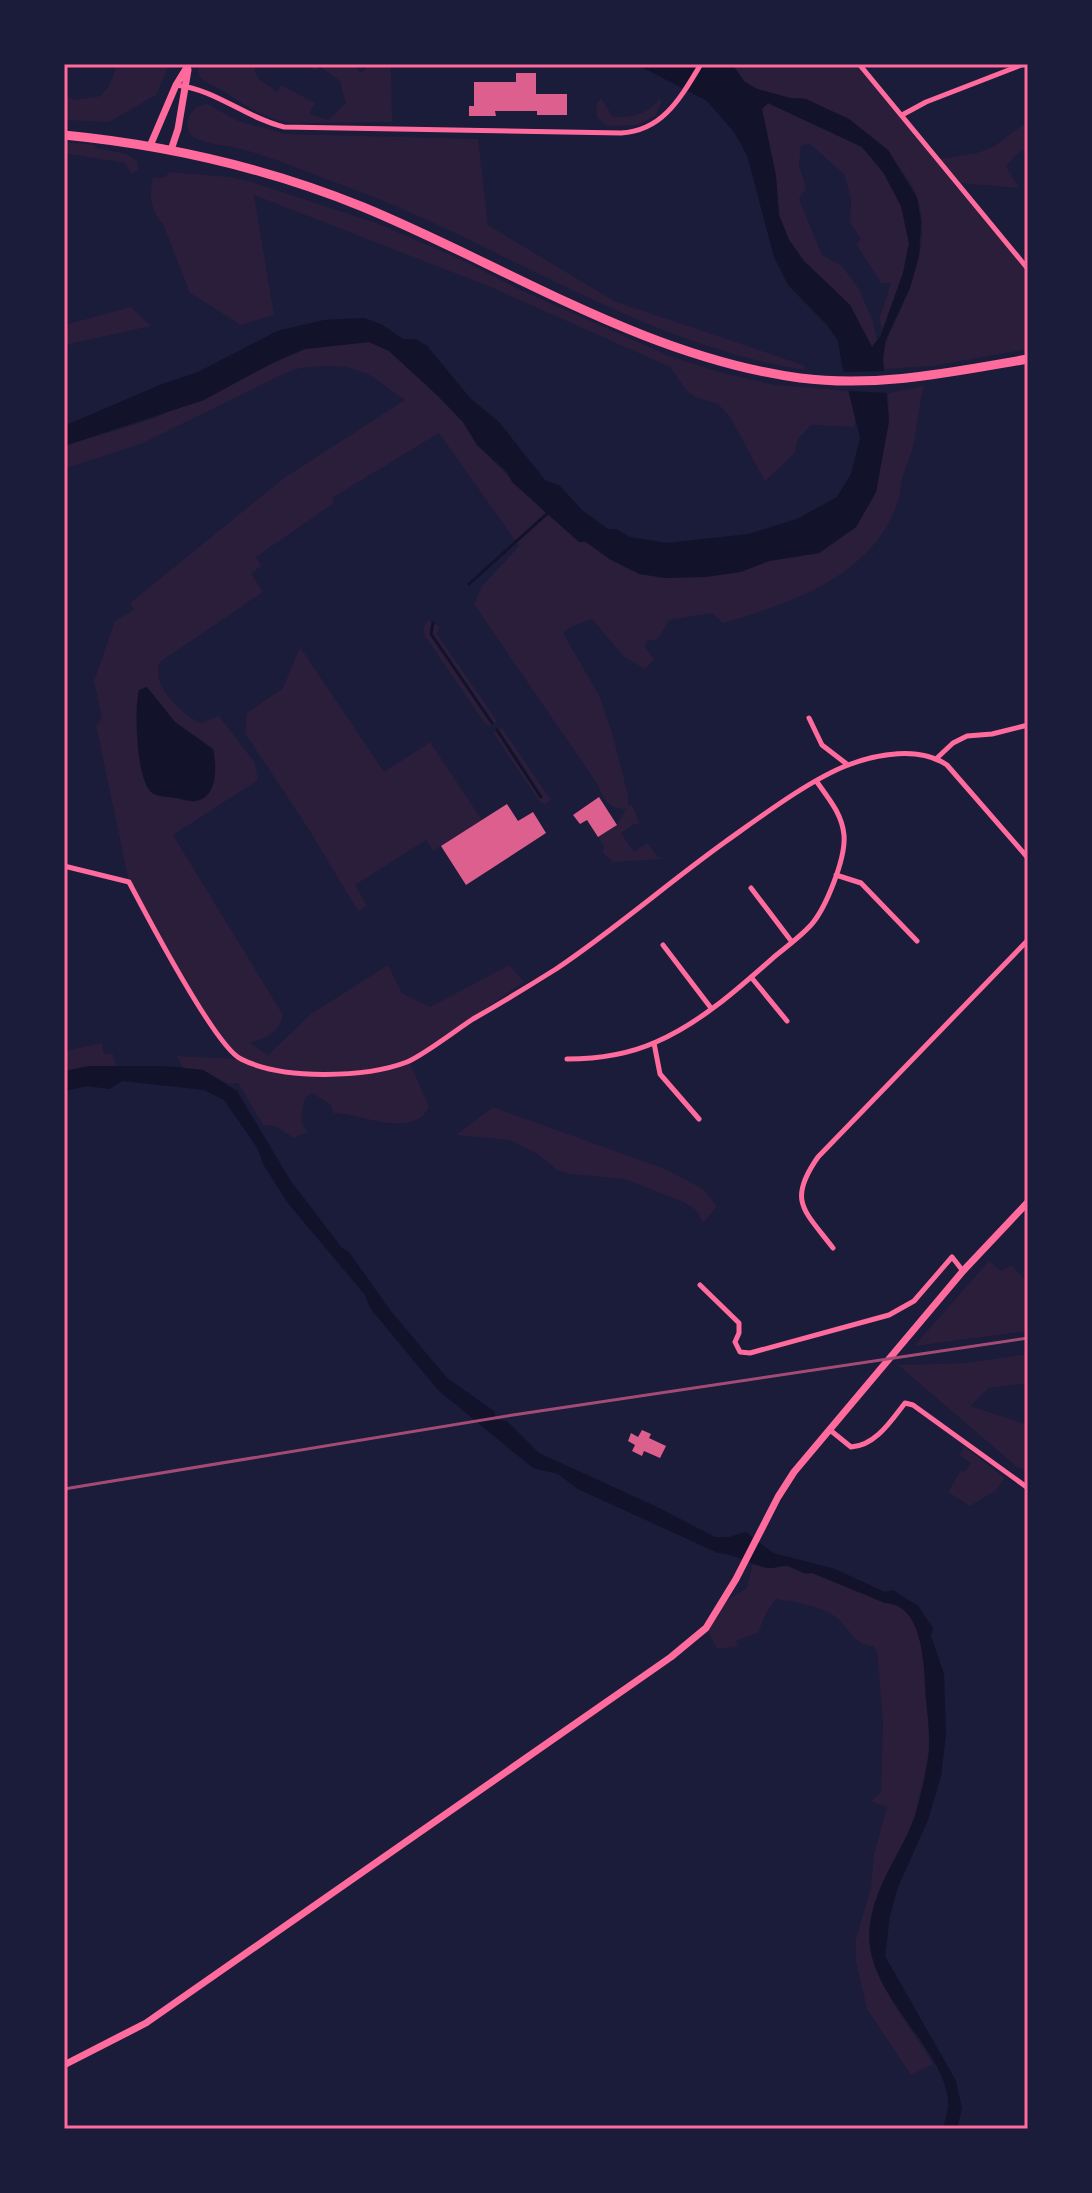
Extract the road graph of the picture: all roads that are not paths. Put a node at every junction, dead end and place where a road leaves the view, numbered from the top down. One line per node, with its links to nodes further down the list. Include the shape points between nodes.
1 (189, 64): 5 (main road)
2 (701, 64): 5 (street, via 668,112 634,132 284,127 251,117 211,93)
3 (859, 64): 6 (street)
4 (1024, 64): 6 (street)
5 (181, 86): 8 (main road); 9 (main road)
6 (902, 115): 10 (street)
7 (64, 135): 8 (highway)
8 (150, 146): 9 (highway)
9 (171, 150): 11 (highway, via 249,168 362,207 661,342 741,366 853,382)
10 (1028, 269)
11 (1028, 359)
12 (809, 718): 15 (street, via 822,745)
13 (1028, 725): 14 (street, via 967,736)
14 (937, 758): 15 (street, via 893,754); 17 (street)
15 (848, 765): 16 (street)
16 (817, 782): 18 (street, via 704,857 558,968 408,1061 371,1070 279,1071 239,1059 223,1043 129,882); 19 (street, via 841,816 845,839)
17 (1028, 858)
18 (64, 866)
19 (836, 875): 22 (street, via 861,883); 23 (street, via 812,925)
20 (751, 888): 23 (street)
21 (1028, 940): 32 (street, via 804,1176 804,1210)
22 (917, 941)
23 (792, 942): 25 (street)
24 (663, 945): 26 (street)
25 (751, 977): 26 (street); 27 (street)
26 (711, 1008): 28 (street)
27 (787, 1021)
28 (654, 1043): 29 (street, via 602,1059); 30 (street, via 660,1074)
29 (567, 1059)
30 (699, 1119)
31 (1027, 1205): 33 (main road)
32 (833, 1248)
33 (963, 1271): 34 (street, via 952,1257 914,1301 889,1315 750,1353 740,1352 735,1342 739,1323); 35 (main road)
34 (700, 1285)
35 (830, 1430): 36 (street, via 851,1447 863,1446 905,1403 913,1405); 37 (main road, via 794,1472 706,1628 146,2023)
36 (1028, 1488)
37 (64, 2065)

